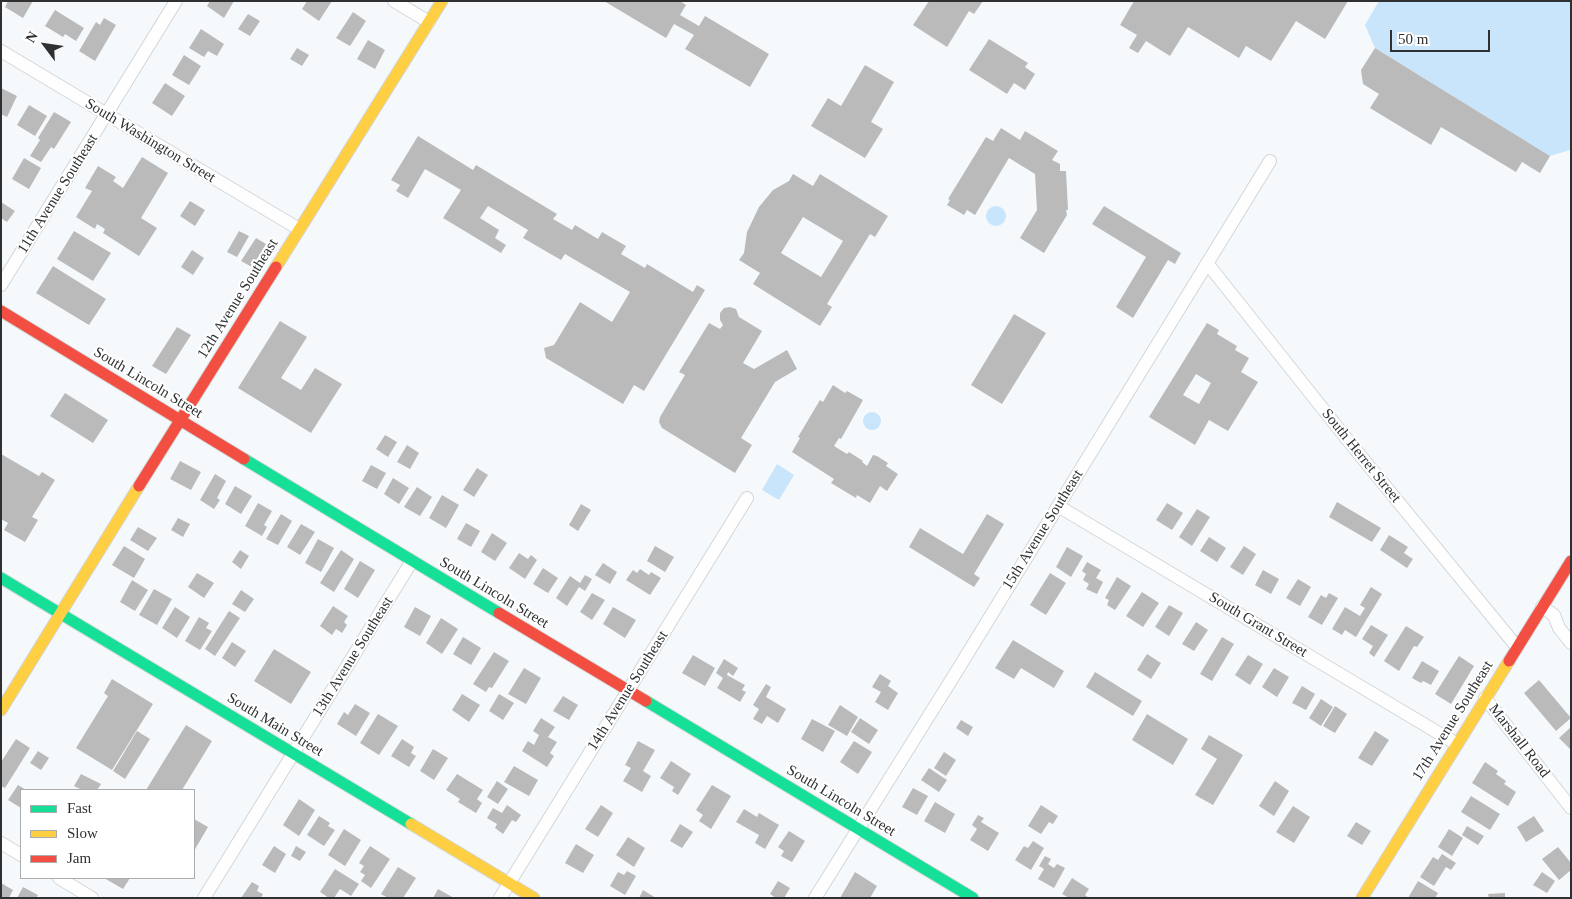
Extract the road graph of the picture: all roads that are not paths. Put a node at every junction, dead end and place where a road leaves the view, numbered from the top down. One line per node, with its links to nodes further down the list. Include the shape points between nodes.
1 (176, 1): 6 (street, 11th Avenue Southeast)
2 (394, 1): 4 (street)
3 (442, 1): 4 (street, 12th Avenue Southeast)
4 (429, 22): 8 (street, 12th Avenue Southeast)
5 (1, 52): 6 (street, South Washington Street)
6 (107, 115): 8 (street, South Washington Street); 10 (street, 11th Avenue Southeast)
7 (1270, 161): 9 (street, 15th Avenue Southeast)
8 (299, 229): 12 (street, 12th Avenue Southeast)
9 (1207, 263): 14 (street, 15th Avenue Southeast); 21 (street, South Herret Street)
10 (1, 285)
11 (1, 311): 12 (street, South Lincoln Street)
12 (180, 420): 15 (street, South Lincoln Street); 19 (street, 12th Avenue Southeast)
13 (747, 498): 22 (street, 14th Avenue Southeast)
14 (1058, 506): 25 (street, South Grant Street); 28 (street, 15th Avenue Southeast)
15 (412, 561): 22 (street, South Lincoln Street); 26 (street, 13th Avenue Southeast)
16 (1571, 561): 18 (street, 17th Avenue Southeast)
17 (1, 578): 19 (street, South Main Street)
18 (1542, 607): 20 (street, via 1554,615); 21 (street, 17th Avenue Southeast)
19 (61, 614): 24 (street, 12th Avenue Southeast); 26 (street, South Main Street)
20 (1571, 643)
21 (1517, 648): 23 (street, 17th Avenue Southeast)
22 (629, 691): 28 (street, South Lincoln Street); 32 (street, 14th Avenue Southeast)
23 (1486, 698): 25 (street, 17th Avenue Southeast); 27 (street, Marshall Road)
24 (1, 710)
25 (1457, 744): 39 (street, 17th Avenue Southeast)
26 (294, 753): 32 (street, South Main Street); 34 (street, 13th Avenue Southeast)
27 (1571, 808)
28 (858, 828): 37 (street, 15th Avenue Southeast); 38 (street, South Lincoln Street)
29 (1, 843): 30 (street)
30 (20, 854)
31 (61, 879): 33 (street)
32 (509, 883): 35 (street, 14th Avenue Southeast); 36 (street, South Main Street)
33 (92, 898)
34 (204, 898)
35 (500, 898)
36 (534, 898)
37 (815, 898)
38 (973, 898)
39 (1362, 898)

